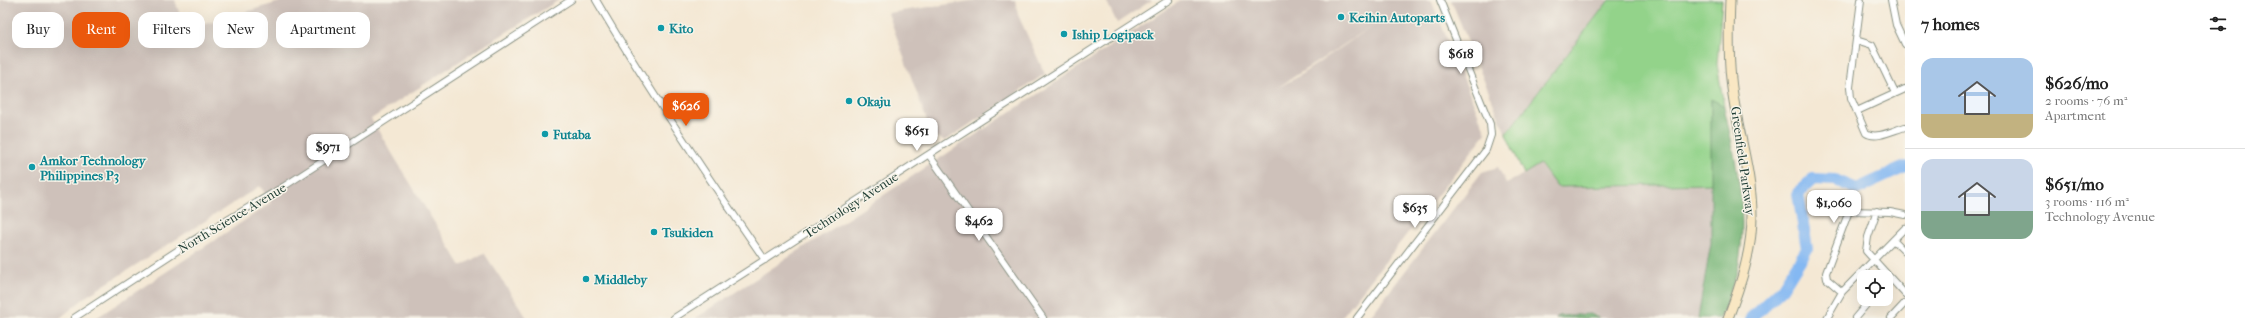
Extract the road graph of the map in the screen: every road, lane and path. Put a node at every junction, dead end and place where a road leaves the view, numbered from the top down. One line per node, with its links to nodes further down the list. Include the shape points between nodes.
1 (570, 0): 28 (street, North Science Avenue, via 283,187)
2 (596, 0): 20 (street, via 632,61)
3 (1169, 0): 14 (street, Technology Avenue)
4 (1440, 0): 31 (street, via 1490,124 1491,135 1486,150)
5 (1730, 0): 32 (main road, Greenfield Parkway, via 1731,80 1752,214 1751,240 1745,273)
6 (1861, 0): 8 (street)
7 (1891, 0): 9 (street, via 1896,25)
8 (1856, 40): 11 (street, via 1872,45); 12 (street, via 1850,87 1851,98)
9 (1905, 44)
10 (1905, 89): 11 (street)
11 (1896, 93): 12 (street)
12 (1858, 110): 13 (street, via 1866,133 1876,136)
13 (1905, 127)
14 (929, 155): 20 (street, Technology Avenue); 30 (street)
15 (1877, 211): 16 (street); 21 (street, via 1866,248); 24 (street, via 1851,210 1847,214 1826,273 1827,279)
16 (1905, 215)
17 (1905, 228): 18 (street)
18 (1893, 240): 19 (street); 21 (street)
19 (1905, 252)
20 (765, 260): 29 (street, Technology Avenue)
21 (1873, 260): 22 (street); 24 (street)
22 (1882, 270)
23 (1893, 281): 25 (street)
24 (1842, 292): 33 (street)
25 (1905, 294)
26 (1905, 303): 35 (street)
27 (1865, 306): 34 (street)
28 (74, 318)
29 (674, 318)
30 (1043, 318)
31 (1357, 318)
32 (1728, 318)
33 (1827, 318)
34 (1855, 318)
35 (1891, 318)

